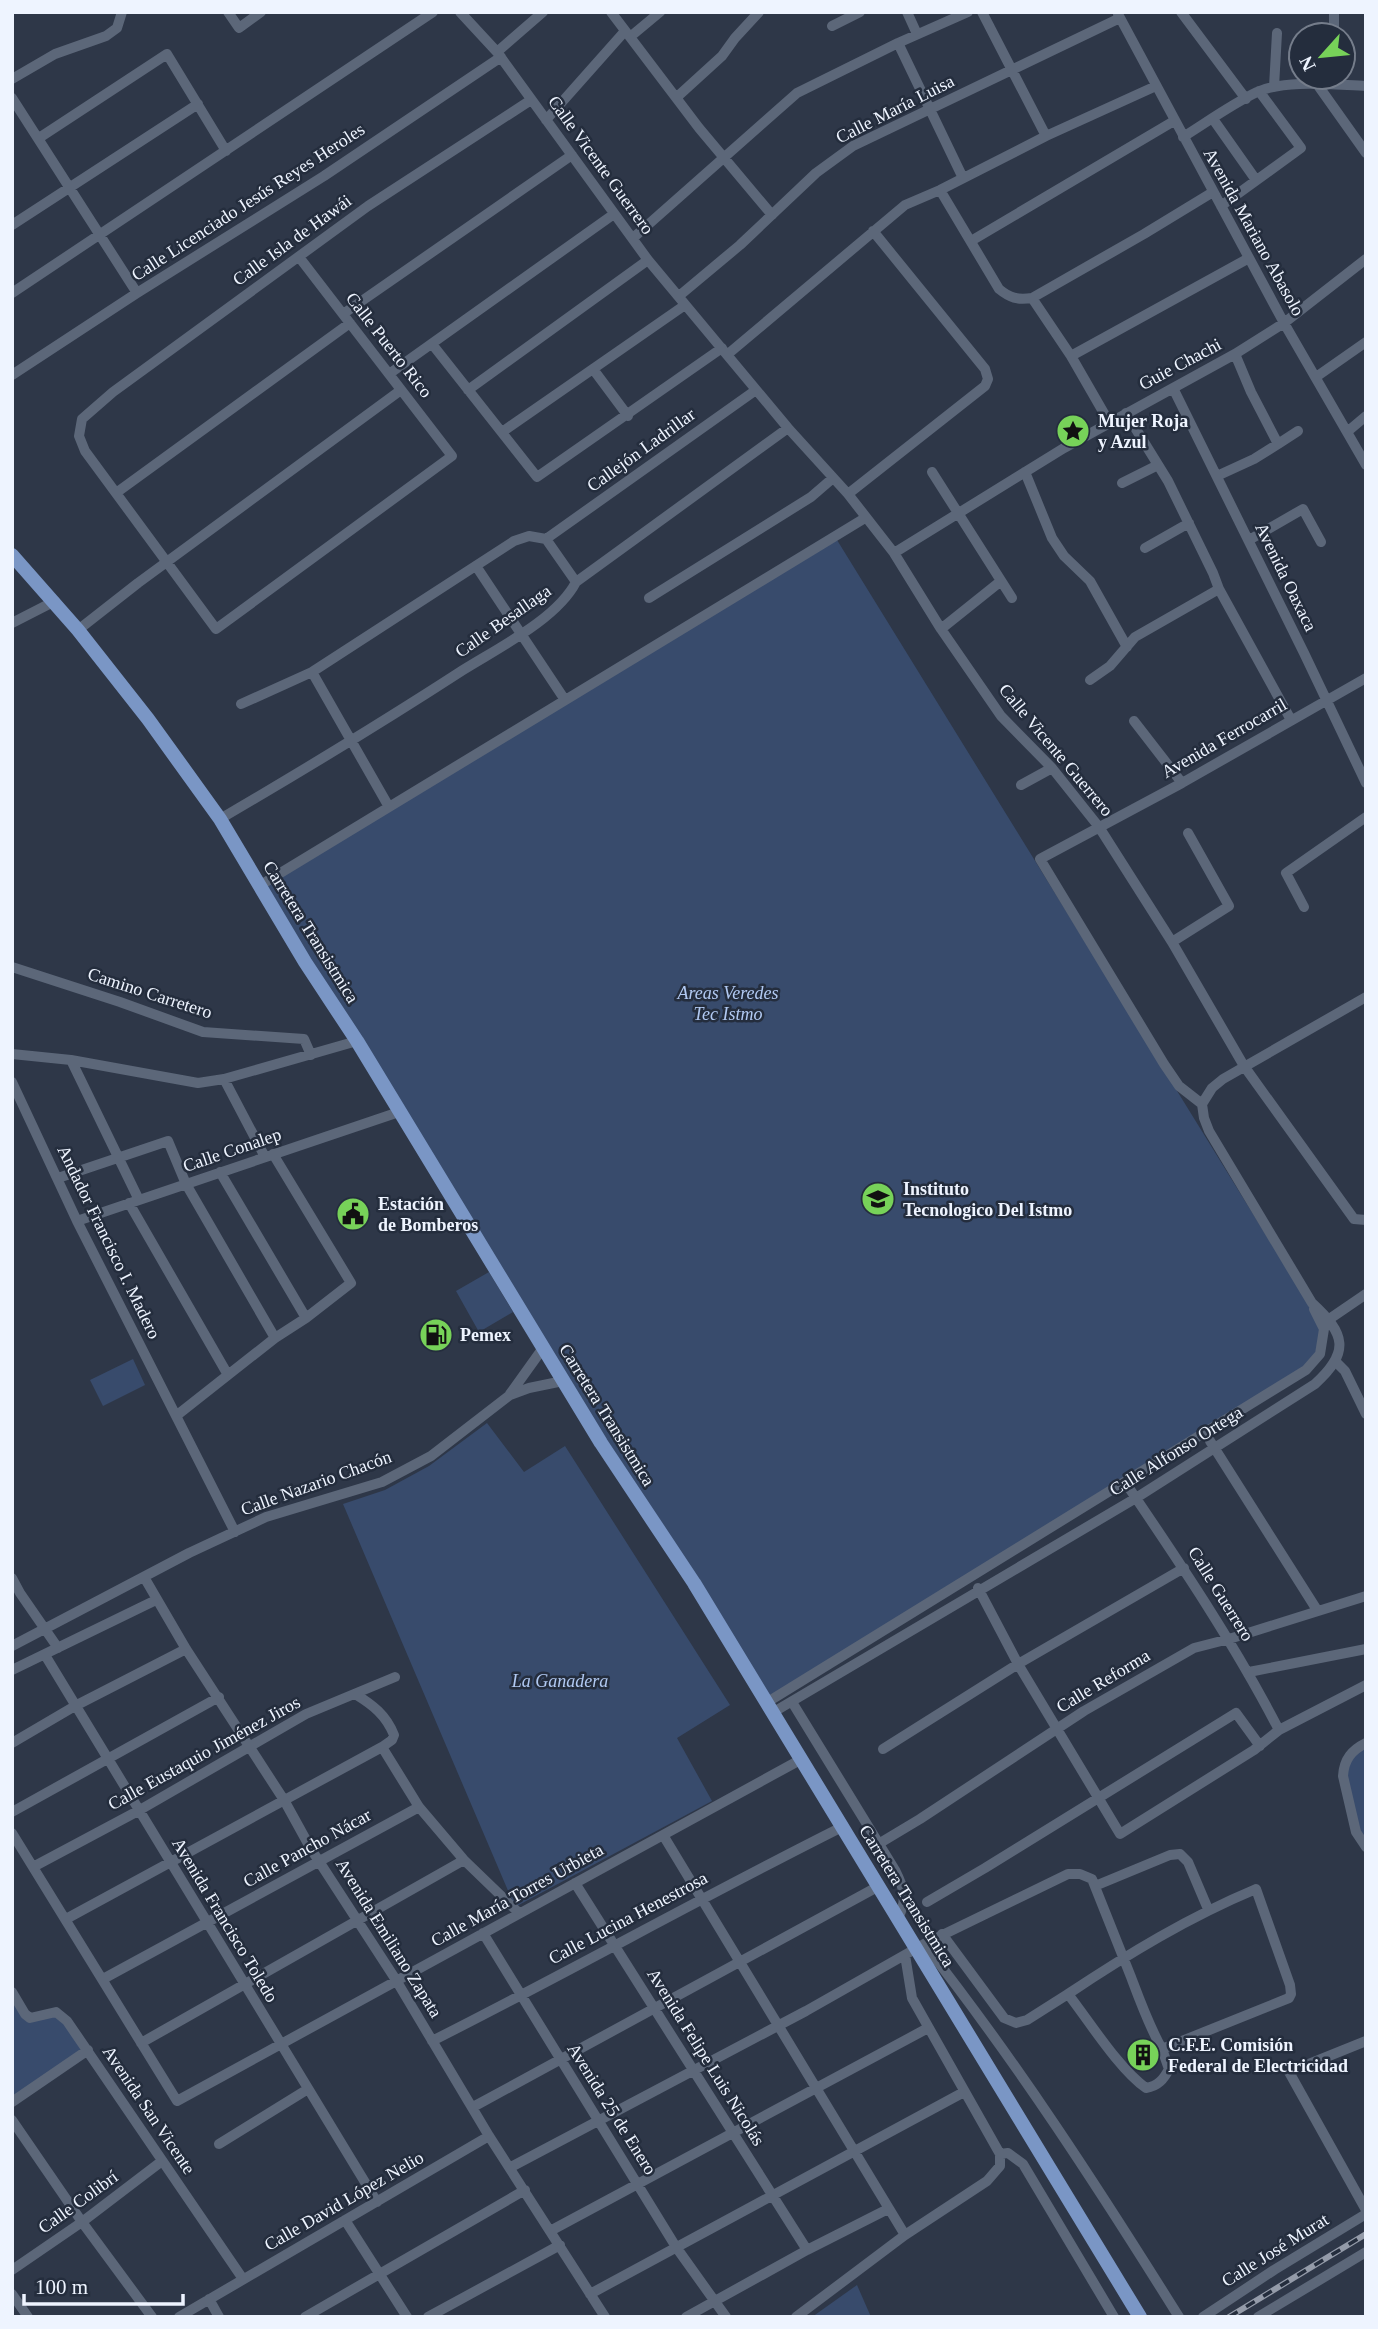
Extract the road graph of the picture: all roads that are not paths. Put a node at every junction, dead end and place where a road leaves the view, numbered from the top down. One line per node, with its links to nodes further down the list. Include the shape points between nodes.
1 (122, 12): 23 (street, via 117,28 106,36 55,54)
2 (228, 12): 3 (street, via 239,28)
3 (261, 12)
4 (433, 12): 41 (street)
5 (460, 12): 21 (street, Calle Vicente Guerrero)
6 (543, 12): 21 (street, Calle Licenciado Jesús Reyes Heroles)
7 (611, 12): 18 (street)
8 (660, 12): 18 (street)
9 (759, 12): 29 (street, via 722,56)
10 (860, 12): 16 (street)
11 (907, 12): 19 (street)
12 (968, 12): 19 (street)
13 (982, 12): 22 (street)
14 (1181, 12): 31 (street)
15 (1119, 15): 22 (street, Calle María Luisa); 24 (street, Avenida Mariano Abasolo)
16 (832, 26)
17 (1277, 33): 26 (street)
18 (628, 34): 29 (street); 36 (street)
19 (917, 34): 20 (street)
20 (898, 43): 34 (street); 44 (street, via 797,93)
21 (499, 55): 32 (street, Calle Vicente Guerrero); 63 (street, Calle Licenciado Jesús Reyes Heroles, via 324,176)
22 (1011, 70): 34 (street, Calle María Luisa); 38 (street)
23 (12, 79)
24 (1156, 86): 37 (street, Avenida Mariano Abasolo); 38 (street)
25 (1287, 86): 26 (street)
26 (1274, 87): 27 (street)
27 (1259, 91): 31 (street); 46 (street, via 1301,148)
28 (1322, 91): 42 (street)
29 (677, 97): 44 (street)
30 (12, 98): 40 (street)
31 (1246, 99): 35 (street)
32 (531, 100): 36 (street, Calle Vicente Guerrero); 58 (street, Calle Isla de Hawái, via 368,206)
33 (198, 104): 40 (street, via 167,54); 41 (street); 47 (street)
34 (931, 109): 45 (street); 52 (street, Calle María Luisa, via 853,146)
35 (1213, 119): 39 (street); 46 (street)
36 (547, 120): 43 (street, Calle Vicente Guerrero)
37 (1174, 121): 39 (street, Avenida Mariano Abasolo); 57 (street)
38 (1046, 136): 45 (street)
39 (1183, 137): 49 (street, Avenida Mariano Abasolo)
40 (39, 138): 47 (street)
41 (226, 151): 55 (street)
42 (1366, 153)
43 (572, 155): 51 (street, Calle Vicente Guerrero); 66 (street)
44 (724, 157): 52 (street); 56 (street)
45 (963, 178): 48 (street)
46 (1256, 180): 50 (street)
47 (70, 188): 53 (street); 55 (street)
48 (940, 190): 54 (street, via 905,205); 57 (street)
49 (1213, 192): 50 (street, Avenida Mariano Abasolo); 64 (street)
50 (1221, 206): 59 (street, Avenida Mariano Abasolo)
51 (614, 215): 56 (street, Calle Vicente Guerrero); 69 (street)
52 (772, 215): 65 (street, Calle María Luisa)
53 (12, 225)
54 (873, 231): 70 (street); 98 (street, via 985,369 988,379 985,386)
55 (101, 235): 62 (street); 63 (street)
56 (634, 238): 60 (street, Calle Vicente Guerrero)
57 (971, 242): 64 (street, via 999,289 1010,298)
58 (299, 257): 66 (street, Calle Puerto Rico); 97 (street, Calle Isla de Hawái, via 82,419 79,436 85,451)
59 (1249, 258): 67 (street, Avenida Mariano Abasolo); 72 (street)
60 (648, 260): 65 (street, Calle Vicente Guerrero); 79 (street)
61 (1365, 261): 67 (street, Guie Chachi)
62 (12, 293)
63 (137, 293): 75 (street, Calle Licenciado Jesús Reyes Heroles)
64 (1032, 298): 72 (street)
65 (682, 300): 70 (street, Calle Vicente Guerrero); 73 (street, Calle María Luisa)
66 (346, 319): 74 (street, Calle Puerto Rico); 97 (street)
67 (1284, 323): 71 (street, Guie Chachi); 76 (street, Avenida Mariano Abasolo)
68 (1366, 342): 76 (street)
69 (432, 344): 74 (street); 79 (street)
70 (725, 351): 80 (street, Calle Vicente Guerrero); 82 (street)
71 (1235, 354): 77 (street, Guie Chachi); 89 (street)
72 (1071, 356): 84 (street)
73 (593, 369): 82 (street); 87 (street, Calle María Luisa)
74 (389, 374): 78 (street, Calle Puerto Rico)
75 (12, 375)
76 (1316, 377): 88 (street, Avenida Mariano Abasolo)
77 (1173, 388): 81 (street, Guie Chachi); 94 (street, Avenida Oaxaca)
78 (401, 390): 108 (street); 108 (street, Calle Puerto Rico, via 452,456 216,629)
79 (468, 390): 87 (street)
80 (756, 390): 85 (street, Calle Vicente Guerrero); 102 (street, Callejón Ladrillar)
81 (1126, 413): 84 (street, Guie Chachi); 90 (street)
82 (628, 415): 87 (street, via 537,477)
83 (1366, 416): 88 (street)
84 (1109, 422): 93 (street, Guie Chachi)
85 (788, 428): 95 (street, Calle Vicente Guerrero); 110 (street, Calle Besallaga)
86 (1298, 431): 89 (street)
87 (502, 432)
88 (1347, 432): 91 (street, Avenida Mariano Abasolo)
89 (1278, 444): 94 (street)
90 (1158, 465): 96 (street); 101 (street)
91 (1366, 465)
92 (932, 472): 99 (street)
93 (1025, 472): 99 (street, Guie Chachi); 120 (street, via 1052,538 1090,581)
94 (1217, 476): 103 (street, Avenida Oaxaca)
95 (833, 478): 98 (street, Calle Vicente Guerrero); 113 (street, via 811,497)
96 (1122, 483)
97 (116, 493): 108 (street)
98 (848, 494): 100 (street, Calle Vicente Guerrero)
99 (958, 513): 106 (street, Guie Chachi); 111 (street)
100 (865, 518): 106 (street, Calle Vicente Guerrero); 124 (street)
101 (1189, 523): 105 (street); 112 (street)
102 (546, 539): 109 (street, via 529,536 514,541); 110 (street)
103 (1248, 540): 104 (street, via 1303,509); 125 (street, Avenida Oaxaca)
104 (1321, 541)
105 (1145, 548)
106 (894, 554): 117 (street, Calle Vicente Guerrero)
107 (12, 555): 115 (main road, Carretera Transistmica)
108 (166, 562): 118 (street)
109 (476, 566): 119 (street); 121 (street)
110 (576, 582): 119 (street, Calle Besallaga, via 553,610)
111 (1001, 582): 114 (street); 117 (street)
112 (1219, 589): 120 (street); 127 (street)
113 (649, 598)
114 (1012, 598)
115 (55, 601): 116 (street); 118 (main road, Carretera Transistmica)
116 (12, 624)
117 (941, 629): 130 (street, Calle Vicente Guerrero, via 1001,716)
118 (78, 630): 136 (main road, Carretera Transistmica)
119 (521, 633): 124 (street); 129 (street, Calle Besallaga)
120 (1127, 647): 123 (street)
121 (312, 672): 126 (street); 129 (street)
122 (1366, 678): 125 (street, Avenida Ferrocarril)
123 (1090, 680)
124 (565, 700): 134 (street)
125 (1326, 700): 127 (street, Avenida Ferrocarril); 132 (street, Avenida Oaxaca)
126 (242, 704)
127 (1291, 720): 131 (street, Avenida Ferrocarril)
128 (1134, 721): 131 (street)
129 (351, 743): 134 (street); 136 (street, Calle Besallaga)
130 (1052, 768): 133 (street); 137 (street, Calle Vicente Guerrero)
131 (1182, 783): 137 (street, Avenida Ferrocarril)
132 (1366, 783)
133 (1021, 785)
134 (389, 807): 139 (street)
135 (1366, 817): 140 (street, via 1286,873)
136 (220, 819): 139 (main road, Carretera Transistmica)
137 (1099, 828): 141 (street, Calle Vicente Guerrero); 152 (street, Avenida Ferrocarril, via 1040,859 1164,1064 1179,1086)
138 (1188, 833): 141 (street, via 1229,906)
139 (258, 886): 144 (main road, Carretera Transistmica)
140 (1304, 907)
141 (1172, 942): 148 (street, Calle Vicente Guerrero)
142 (12, 967): 146 (street, Camino Carretero, via 203,1032 304,1039)
143 (1366, 997): 148 (street)
144 (357, 1041): 146 (street); 153 (main road, Carretera Transistmica)
145 (12, 1054): 147 (street)
146 (311, 1055): 149 (street)
147 (71, 1060): 149 (street, via 198,1083); 155 (street)
148 (1244, 1066): 152 (street, via 1212,1088); 160 (street, Calle Vicente Guerrero, via 1354,1219)
149 (224, 1079): 154 (street)
150 (12, 1082): 151 (street, Andador Francisco I. Madero)
151 (17, 1102): 157 (street, Andador Francisco I. Madero)
152 (1202, 1104): 164 (street, via 1209,1131)
153 (399, 1112): 154 (street, Calle Conalep); 166 (main road, Carretera Transistmica)
154 (269, 1156): 156 (street, Calle Conalep); 163 (street, via 351,1283)
155 (120, 1158): 157 (street); 158 (street, via 168,1141); 159 (street)
156 (220, 1172): 158 (street, Calle Conalep); 163 (street)
157 (58, 1178): 161 (street, Andador Francisco I. Madero)
158 (186, 1184): 159 (street, Calle Conalep); 165 (street)
159 (134, 1202): 161 (street, Calle Conalep); 168 (street)
160 (1366, 1220)
161 (77, 1221): 172 (street, Andador Francisco I. Madero)
162 (1366, 1294): 164 (street)
163 (306, 1318): 165 (street)
164 (1326, 1322): 167 (street, via 1338,1333); 173 (street, via 1320,1354 1306,1370)
165 (275, 1338): 168 (street)
166 (543, 1348): 169 (main road, Carretera Transistmica); 170 (street, Calle Nazario Chacón)
167 (1335, 1361): 171 (street, via 1345,1371); 174 (street, Calle Alfonso Ortega, via 1315,1384)
168 (228, 1375): 172 (street)
169 (563, 1381): 170 (street, Calle Nazario Chacón); 203 (main road, Carretera Transistmica)
170 (510, 1395): 177 (street, Calle Nazario Chacón, via 431,1456 382,1482 266,1517)
171 (1366, 1414)
172 (176, 1416): 177 (street, Andador Francisco I. Madero)
173 (1206, 1432): 174 (street); 175 (street)
174 (1213, 1448): 176 (street, Calle Alfonso Ortega); 186 (street)
175 (1125, 1482): 176 (street, Calle Guerrero); 180 (street)
176 (1136, 1498): 178 (street, Calle Guerrero); 182 (street, Calle Alfonso Ortega)
177 (235, 1532): 179 (street, Calle Nazario Chacón)
178 (1184, 1568): 188 (street, Calle Guerrero); 194 (street)
179 (144, 1577): 185 (street, Avenida Emiliano Zapata); 187 (street, Calle Nazario Chacón)
180 (972, 1577): 182 (street); 203 (street)
181 (12, 1578): 183 (street)
182 (980, 1592): 194 (street); 201 (street, Calle Alfonso Ortega)
183 (16, 1594): 187 (street)
184 (1366, 1595): 186 (street, Calle Reforma)
185 (156, 1600): 190 (street); 191 (street, Avenida Emiliano Zapata)
186 (1317, 1610): 188 (street, Calle Reforma)
187 (46, 1630): 189 (street, Calle Nazario Chacón); 190 (street)
188 (1229, 1639): 196 (street, Calle Guerrero); 204 (street, Calle Reforma, via 1194,1648)
189 (12, 1646)
190 (58, 1648): 193 (street)
191 (186, 1649): 200 (street, Avenida Emiliano Zapata); 202 (street)
192 (1366, 1649): 196 (street)
193 (45, 1655): 195 (street); 202 (street, Avenida Francisco Toledo)
194 (1018, 1664): 204 (street); 211 (street)
195 (12, 1670)
196 (1249, 1672): 205 (street, Calle Guerrero)
197 (395, 1677): 199 (street, Calle Eustaquio Jiménez Jiros)
198 (1366, 1685): 205 (street)
199 (355, 1694): 209 (street, Calle Eustaquio Jiménez Jiros, via 306,1714); 210 (street, via 389,1722 394,1735)
200 (219, 1697): 209 (street, Avenida Emiliano Zapata); 212 (street)
201 (792, 1702): 203 (street, Calle Alfonso Ortega); 222 (street)
202 (75, 1706): 206 (street); 212 (street, Avenida Francisco Toledo)
203 (769, 1708): 213 (main road, Carretera Transistmica)
204 (1058, 1728): 214 (street); 222 (street, Calle Reforma)
205 (1279, 1730): 208 (street)
206 (12, 1743)
207 (1366, 1743): 223 (street, via 1353,1749 1343,1767 1356,1832)
208 (1260, 1746): 214 (street, via 1236,1713); 214 (street, via 1120,1833)
209 (250, 1747): 215 (street, Avenida Emiliano Zapata); 217 (street, Calle Eustaquio Jiménez Jiros)
210 (382, 1747): 215 (street); 216 (street)
211 (883, 1749)
212 (107, 1759): 217 (street, Avenida Francisco Toledo); 218 (street)
213 (800, 1760): 219 (main road, Carretera Transistmica); 221 (street, Calle María Torres Urbieta)
214 (1099, 1798): 232 (street)
215 (284, 1800): 225 (street, Avenida Emiliano Zapata); 226 (street)
216 (418, 1807): 224 (street); 225 (street, Calle Pancho Nácar)
217 (138, 1811): 226 (street, Avenida Francisco Toledo); 227 (street, Calle Eustaquio Jiménez Jiros)
218 (12, 1812)
219 (842, 1827): 229 (main road, Carretera Transistmica); 231 (street, Calle Lucina Henestrosa)
220 (12, 1833): 227 (street)
221 (663, 1835): 228 (street, Calle María Torres Urbieta); 231 (street)
222 (880, 1843): 235 (street, via 902,1885 905,1906)
223 (1366, 1847)
224 (464, 1860): 234 (street); 237 (street)
225 (320, 1861): 237 (street, Avenida Emiliano Zapata); 238 (street, Calle Pancho Nácar)
226 (170, 1863): 236 (street); 238 (street, Avenida Francisco Toledo)
227 (33, 1867): 236 (street)
228 (575, 1883): 234 (street, Calle María Torres Urbieta); 241 (street, Avenida Felipe Luis Nicolás)
229 (879, 1886): 235 (main road, Carretera Transistmica); 244 (street)
230 (1095, 1886): 233 (street, via 1180,1854); 240 (street, via 1092,1879 1068,1874); 243 (street)
231 (701, 1898): 241 (street, Calle Lucina Henestrosa); 244 (street)
232 (927, 1902)
233 (1208, 1909): 243 (street); 258 (street, via 1256,1889 1291,1994)
234 (519, 1913): 239 (street, Calle María Torres Urbieta)
235 (898, 1918): 242 (main road, Carretera Transistmica)
236 (66, 1919): 245 (street)
237 (357, 1920): 246 (street, Avenida Emiliano Zapata); 247 (street)
238 (206, 1923): 245 (street, Calle Pancho Nácar); 247 (street, Avenida Francisco Toledo)
239 (483, 1933): 246 (street, Calle María Torres Urbieta); 250 (street, Avenida 25 de Enero)
240 (942, 1934): 242 (street); 249 (street, via 1004,2018 1016,2023 1027,2020)
241 (614, 1945): 250 (street, Calle Lucina Henestrosa); 251 (street, Avenida Felipe Luis Nicolás)
242 (915, 1949): 252 (street); 253 (street, via 912,1998); 309 (main road, Carretera Transistmica); 310 (street, via 980,2015)
243 (1123, 1957): 249 (street); 258 (street)
244 (740, 1962): 251 (street); 252 (street)
245 (103, 1979): 256 (street)
246 (396, 1980): 254 (street, Avenida Emiliano Zapata); 257 (street, Calle María Torres Urbieta)
247 (244, 1985): 256 (street); 257 (street, Avenida Francisco Toledo)
248 (12, 1992): 259 (street, Avenida San Vicente, via 30,2018 56,2012)
249 (1068, 1994): 258 (street, via 1146,2088 1154,2087 1169,2069)
250 (522, 1996): 254 (street, Calle Lucina Henestrosa); 260 (street, Avenida 25 de Enero)
251 (654, 2009): 260 (street); 261 (street, Avenida Felipe Luis Nicolás)
252 (779, 2026): 261 (street); 262 (street)
253 (928, 2028): 262 (street); 264 (street)
254 (432, 2041): 266 (street, Avenida Emiliano Zapata)
255 (1366, 2041): 281 (street, via 1289,2072)
256 (141, 2043): 257 (street, Calle María Torres Urbieta, via 177,2101)
257 (280, 2044): 263 (street, Avenida Francisco Toledo)
258 (1162, 2049)
259 (88, 2050): 265 (street); 274 (street, Avenida San Vicente)
260 (561, 2060): 266 (street); 268 (street, Avenida 25 de Enero)
261 (694, 2071): 268 (street); 269 (street, Avenida Felipe Luis Nicolás)
262 (816, 2088): 269 (street); 272 (street)
263 (308, 2089): 271 (street); 279 (street, Avenida Francisco Toledo)
264 (964, 2092): 272 (street); 273 (street)
265 (12, 2102)
266 (473, 2107): 270 (street, Avenida Emiliano Zapata)
267 (12, 2120): 283 (street)
268 (599, 2121): 275 (street); 276 (street, Avenida 25 de Enero)
269 (734, 2133): 276 (street); 278 (street, Avenida Felipe Luis Nicolás)
270 (489, 2136): 275 (street, Avenida Emiliano Zapata); 279 (street, Calle David López Nelio)
271 (219, 2144)
272 (854, 2152): 278 (street); 280 (street)
273 (1000, 2154): 285 (street, via 1000,2166 987,2181); 308 (street, via 1008,2153 1023,2164)
274 (162, 2161): 283 (street, Calle Colibrí); 292 (street, Avenida San Vicente)
275 (510, 2167): 277 (street, Avenida Emiliano Zapata)
276 (638, 2185): 284 (street); 287 (street, Avenida 25 de Enero)
277 (525, 2190): 284 (street, Avenida Emiliano Zapata); 291 (street)
278 (772, 2195): 287 (street); 288 (street, Avenida Felipe Luis Nicolás)
279 (377, 2202): 282 (street, Calle David López Nelio)
280 (888, 2209): 285 (street); 288 (street)
281 (1366, 2212): 311 (street, Calle José Murat)
282 (345, 2220): 291 (street); 292 (street, Calle David López Nelio)
283 (82, 2222): 290 (street, Calle Colibrí); 298 (street)
284 (551, 2230): 286 (street, Avenida Emiliano Zapata)
285 (905, 2235): 307 (street)
286 (560, 2245): 294 (street, Avenida Emiliano Zapata); 303 (street)
287 (676, 2246): 294 (street); 296 (street, Avenida 25 de Enero)
288 (807, 2250): 296 (street)
289 (1366, 2252): 312 (street)
290 (12, 2270)
291 (379, 2274): 301 (street); 302 (street)
292 (243, 2279): 295 (street, Calle David López Nelio)
293 (12, 2294): 297 (street)
294 (590, 2294): 304 (street, Avenida Emiliano Zapata)
295 (209, 2299): 299 (street, Calle David López Nelio); 300 (street)
296 (715, 2301): 305 (street); 306 (street, Avenida 25 de Enero)
297 (28, 2317)
298 (152, 2317)
299 (179, 2317)
300 (219, 2317)
301 (305, 2317)
302 (407, 2317)
303 (428, 2317)
304 (605, 2317)
305 (686, 2317)
306 (726, 2317)
307 (796, 2317)
308 (1114, 2317)
309 (1140, 2317)
310 (1179, 2317)
311 (1203, 2317)
312 (1258, 2317)

